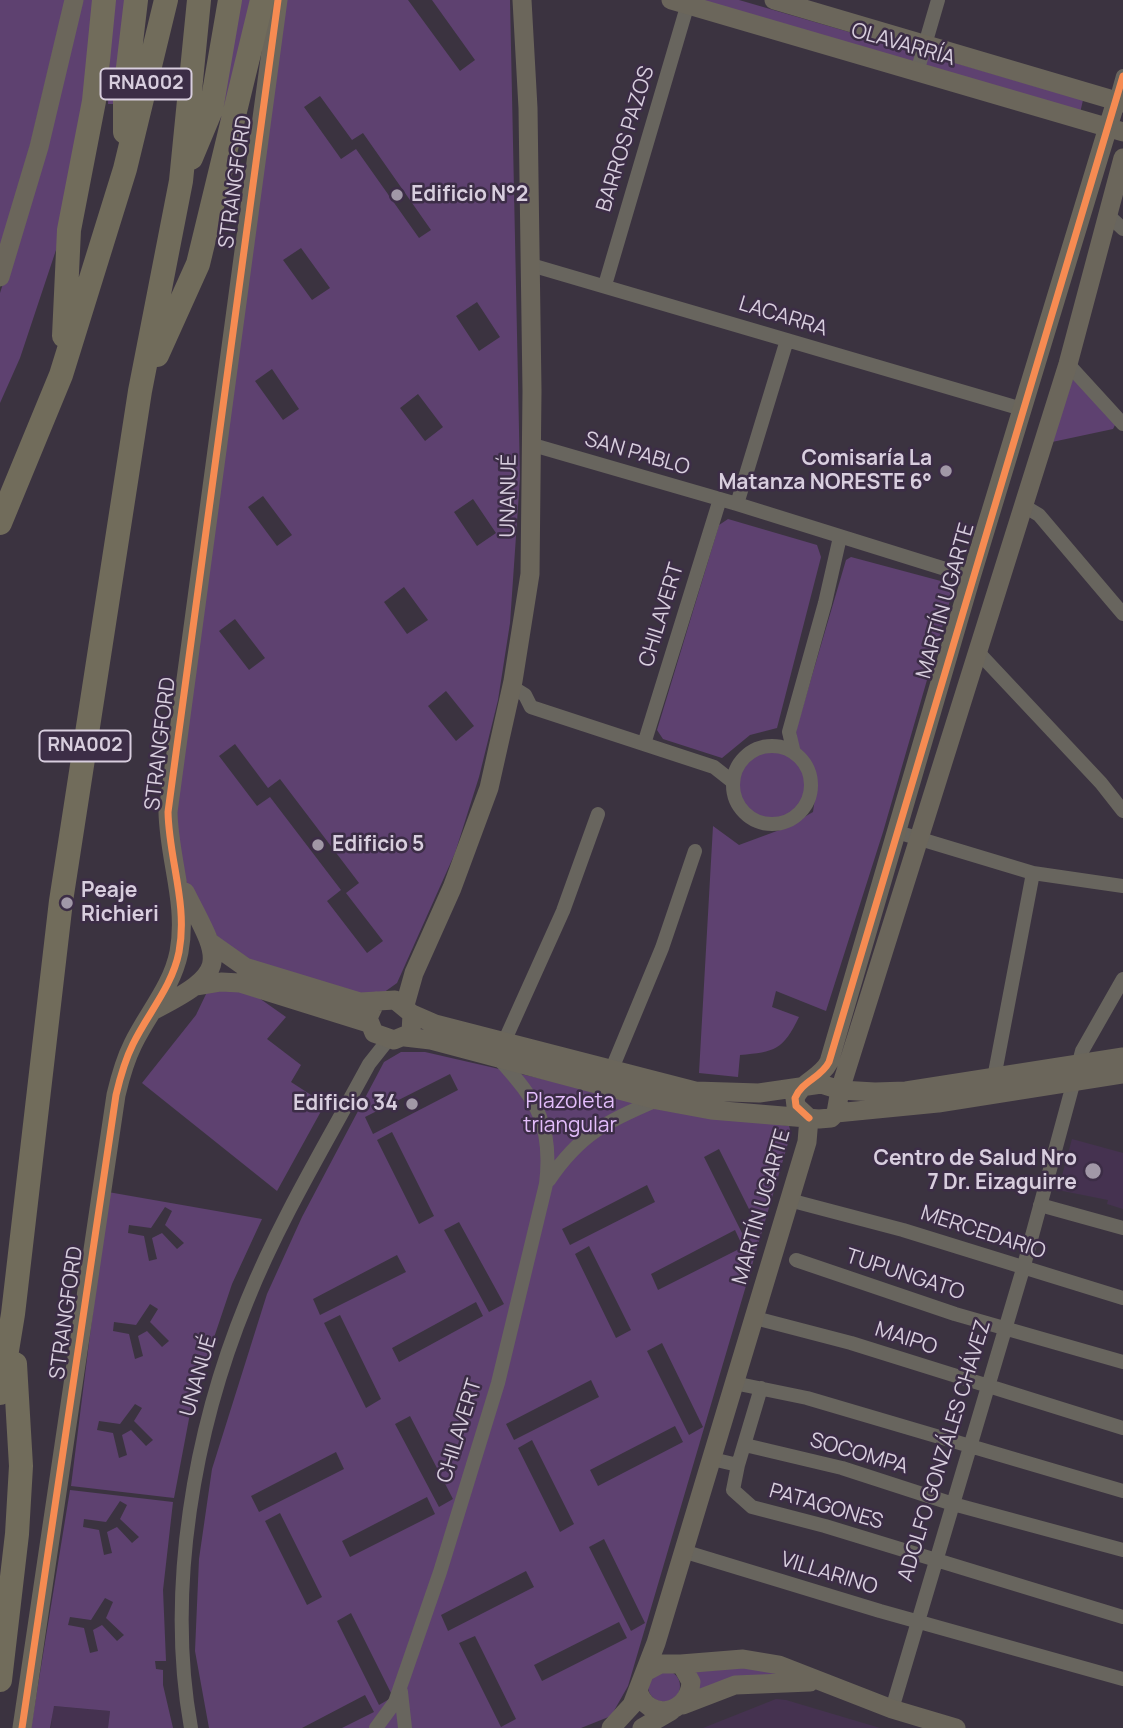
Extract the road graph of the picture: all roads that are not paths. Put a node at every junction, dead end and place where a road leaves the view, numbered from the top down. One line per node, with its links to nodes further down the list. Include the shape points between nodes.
1 (74, 0): 24 (street, via 39,147)
2 (104, 0): 28 (highway, via 94,101 69,230)
3 (136, 0): 19 (highway, RNA002, via 124,93)
4 (166, 0): 19 (highway, RNA002)
5 (199, 0): 20 (highway, RNA002)
6 (230, 0): 20 (highway, RNA002, via 211,110)
7 (262, 0): 29 (highway, via 198,264)
8 (278, 0): 57 (street, STRANGFORD, via 168,812)
9 (522, 0): 23 (street, UNANUÉ)
10 (774, 0): 13 (street, OLAVARRÍA)
11 (938, 0): 13 (street)
12 (682, 2): 14 (street, OLAVARRÍA); 25 (street, BARROS PAZOS)
13 (925, 44): 14 (street); 16 (street, OLAVARRÍA)
14 (917, 72): 17 (street, OLAVARRÍA)
15 (1123, 76): 16 (street, MARTÍN UGARTE)
16 (1119, 102): 17 (street, MARTÍN UGARTE)
17 (1115, 130): 30 (street, MARTÍN UGARTE)
18 (1123, 159): 21 (street, MARTÍN UGARTE)
19 (125, 169): 28 (highway, RNA002)
20 (181, 181): 29 (highway, RNA002)
21 (1108, 215): 22 (street); 27 (street, MARTÍN UGARTE)
22 (1123, 229)
23 (531, 265): 25 (street, LACARRA); 32 (street, UNANUÉ)
24 (0, 277)
25 (604, 285): 26 (street, LACARRA)
26 (787, 340): 30 (street, LACARRA); 34 (street)
27 (1068, 364): 31 (street); 35 (street, MARTÍN UGARTE)
28 (61, 375): 36 (highway, RNA002)
29 (141, 391): 83 (highway, RNA002, via 61,901)
30 (1022, 409): 38 (street, MARTÍN UGARTE)
31 (1123, 424)
32 (533, 445): 33 (street, SAN PABLO); 41 (street, UNANUÉ, via 530,574)
33 (720, 499): 34 (street, SAN PABLO); 45 (street, CHILAVERT)
34 (737, 504): 37 (street, SAN PABLO)
35 (1024, 506): 39 (street, via 1039,515); 40 (street, MARTÍN UGARTE)
36 (0, 523)
37 (840, 537): 38 (street, SAN PABLO); 44 (street)
38 (971, 577): 53 (street, MARTÍN UGARTE)
39 (1123, 614)
40 (977, 651): 51 (street); 54 (street, MARTÍN UGARTE)
41 (512, 687): 42 (street, via 525,695); 43 (street, UNANUÉ)
42 (531, 707): 43 (street, via 522,715); 45 (street)
43 (507, 714): 62 (street, UNANUÉ, via 477,823)
44 (789, 732): 46 (street); 47 (street)
45 (644, 744): 49 (street)
46 (768, 747): 47 (street); 48 (street)
47 (794, 753): 50 (street, via 809,771 810,794 799,814 789,820 766,824 745,814)
48 (747, 756): 49 (street); 50 (street)
49 (714, 767): 50 (street)
50 (733, 782)
51 (1123, 811)
52 (598, 814): 65 (street, via 564,911)
53 (897, 832): 54 (street); 71 (street, MARTÍN UGARTE, via 829,1062 815,1080)
54 (919, 838): 56 (street); 72 (street, MARTÍN UGARTE)
55 (695, 851): 67 (street, via 663,948)
56 (1033, 873): 58 (street); 70 (street)
57 (179, 882): 59 (street, STRANGFORD); 63 (street, STRANGFORD, via 178,954)
58 (1123, 886)
59 (211, 943): 61 (street, via 212,965); 62 (street, via 245,967 360,1002)
60 (1123, 979): 68 (street, ADOLFO GONZÁLES CHÁVEZ, via 1085,1043)
61 (197, 986): 63 (street, STRANGFORD); 64 (street, via 240,983)
62 (396, 1005): 64 (street, via 369,1012); 64 (street, via 413,1028); 65 (street)
63 (154, 1010): 112 (street, STRANGFORD, via 133,1044 116,1095)
64 (384, 1033): 65 (street); 113 (street, UNANUÉ, via 263,1264 236,1327 219,1384 184,1551 182,1640)
65 (502, 1051): 67 (street); 73 (street); 76 (street, CHILAVERT, via 544,1122)
66 (1123, 1058): 68 (street)
67 (611, 1071): 71 (street, via 695,1091 751,1094)
68 (1077, 1073): 69 (street); 70 (street); 74 (street, via 938,1103); 78 (street, ADOLFO GONZÁLES CHÁVEZ)
69 (1123, 1074)
70 (994, 1078): 72 (street, via 906,1091)
71 (804, 1085): 72 (street); 75 (street, MARTÍN UGARTE, via 795,1098 796,1106)
72 (841, 1090): 74 (street, MARTÍN UGARTE)
73 (657, 1100): 75 (street, via 711,1110); 76 (street, CHILAVERT, via 588,1133)
74 (836, 1112): 75 (street, via 831,1118)
75 (810, 1118): 77 (street, MARTÍN UGARTE)
76 (547, 1184): 109 (street, CHILAVERT, via 498,1383)
77 (789, 1200): 81 (street, MERCEDARIO); 84 (street, MARTÍN UGARTE)
78 (1040, 1205): 79 (street); 81 (street, ADOLFO GONZÁLES CHÁVEZ)
79 (1123, 1228)
80 (796, 1260): 85 (street, TUPUNGATO)
81 (1023, 1269): 82 (street, MERCEDARIO); 85 (street, ADOLFO GONZÁLES CHÁVEZ)
82 (1123, 1298)
83 (13, 1314): 90 (highway, RNA002); 106 (highway, via 21,1466)
84 (755, 1318): 87 (street, MARTÍN UGARTE); 88 (street, MAIPO)
85 (1004, 1327): 86 (street, TUPUNGATO); 88 (street, ADOLFO GONZÁLES CHÁVEZ)
86 (1123, 1362)
87 (734, 1383): 89 (street); 94 (street, MARTÍN UGARTE)
88 (987, 1387): 91 (street, MAIPO); 93 (street, ADOLFO GONZÁLES CHÁVEZ)
89 (761, 1388): 92 (street); 93 (street)
90 (0, 1393)
91 (1123, 1428)
92 (745, 1445): 95 (street); 97 (street, SOCOMPA, via 842,1468)
93 (969, 1445): 96 (street); 97 (street, ADOLFO GONZÁLES CHÁVEZ)
94 (712, 1459): 95 (street); 99 (street, MARTÍN UGARTE)
95 (738, 1465): 100 (street, PATAGONES, via 733,1490 752,1507)
96 (1123, 1491)
97 (953, 1504): 98 (street, SOCOMPA); 100 (street, ADOLFO GONZÁLES CHÁVEZ)
98 (1123, 1550)
99 (685, 1552): 102 (street, VILLARINO); 103 (street, MARTÍN UGARTE)
100 (934, 1562): 101 (street, PATAGONES); 102 (street, ADOLFO GONZÁLES CHÁVEZ)
101 (1123, 1617)
102 (916, 1620): 105 (street, VILLARINO); 111 (street, ADOLFO GONZÁLES CHÁVEZ)
103 (656, 1643): 104 (street); 107 (street, MARTÍN UGARTE)
104 (678, 1663): 107 (street, via 660,1664); 108 (street, via 760,1661); 110 (street, via 691,1682)
105 (1123, 1679)
106 (0, 1681)
107 (641, 1681): 110 (street, via 640,1698 653,1710); 117 (street, MARTÍN UGARTE, via 624,1717)
108 (816, 1682): 110 (street, via 743,1683); 111 (street)
109 (401, 1687): 114 (street, via 389,1714); 115 (street); 116 (street)
110 (679, 1707): 118 (street)
111 (892, 1709): 119 (street)
112 (22, 1728)
113 (191, 1728)
114 (376, 1728)
115 (394, 1728)
116 (405, 1728)
117 (611, 1728)
118 (642, 1728)
119 (956, 1728)

